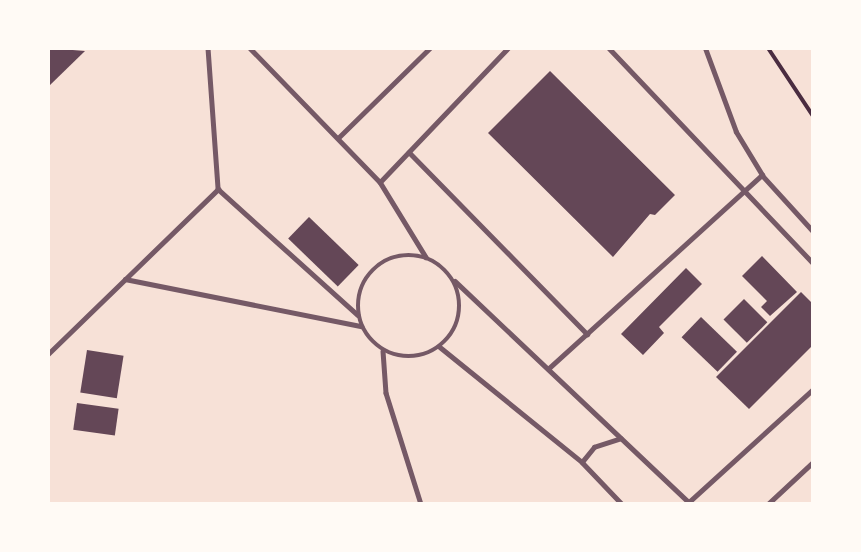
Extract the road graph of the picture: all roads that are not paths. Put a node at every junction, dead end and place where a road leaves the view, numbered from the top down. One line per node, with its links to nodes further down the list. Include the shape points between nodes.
1 (208, 48): 11 (lane)
2 (250, 48): 7 (lane)
3 (430, 48): 7 (lane)
4 (508, 48): 8 (lane)
5 (609, 48): 12 (lane)
6 (705, 48): 9 (lane, via 736,132)
7 (339, 138): 10 (lane)
8 (409, 152): 10 (lane); 20 (lane)
9 (762, 175): 12 (lane); 13 (lane)
10 (380, 182): 14 (lane)
11 (218, 189): 16 (lane); 18 (lane)
12 (745, 190): 15 (lane); 20 (lane)
13 (813, 231)
14 (426, 257): 17 (lane, via 442,266); 18 (lane, via 396,256 375,267 361,285)
15 (813, 263)
16 (125, 279): 19 (lane); 23 (lane)
17 (454, 282): 21 (lane, via 460,299 460,317); 24 (lane)
18 (358, 315): 19 (lane)
19 (361, 326): 22 (lane)
20 (587, 334): 24 (lane)
21 (440, 347): 22 (lane, via 412,358); 27 (lane)
22 (383, 351): 30 (lane, via 386,393)
23 (48, 354)
24 (548, 369): 26 (lane)
25 (813, 389): 29 (lane)
26 (621, 438): 27 (lane, via 594,447); 29 (lane)
27 (582, 462): 31 (lane)
28 (813, 462): 32 (lane)
29 (690, 503)
30 (421, 504)
31 (622, 504)
32 (768, 504)

